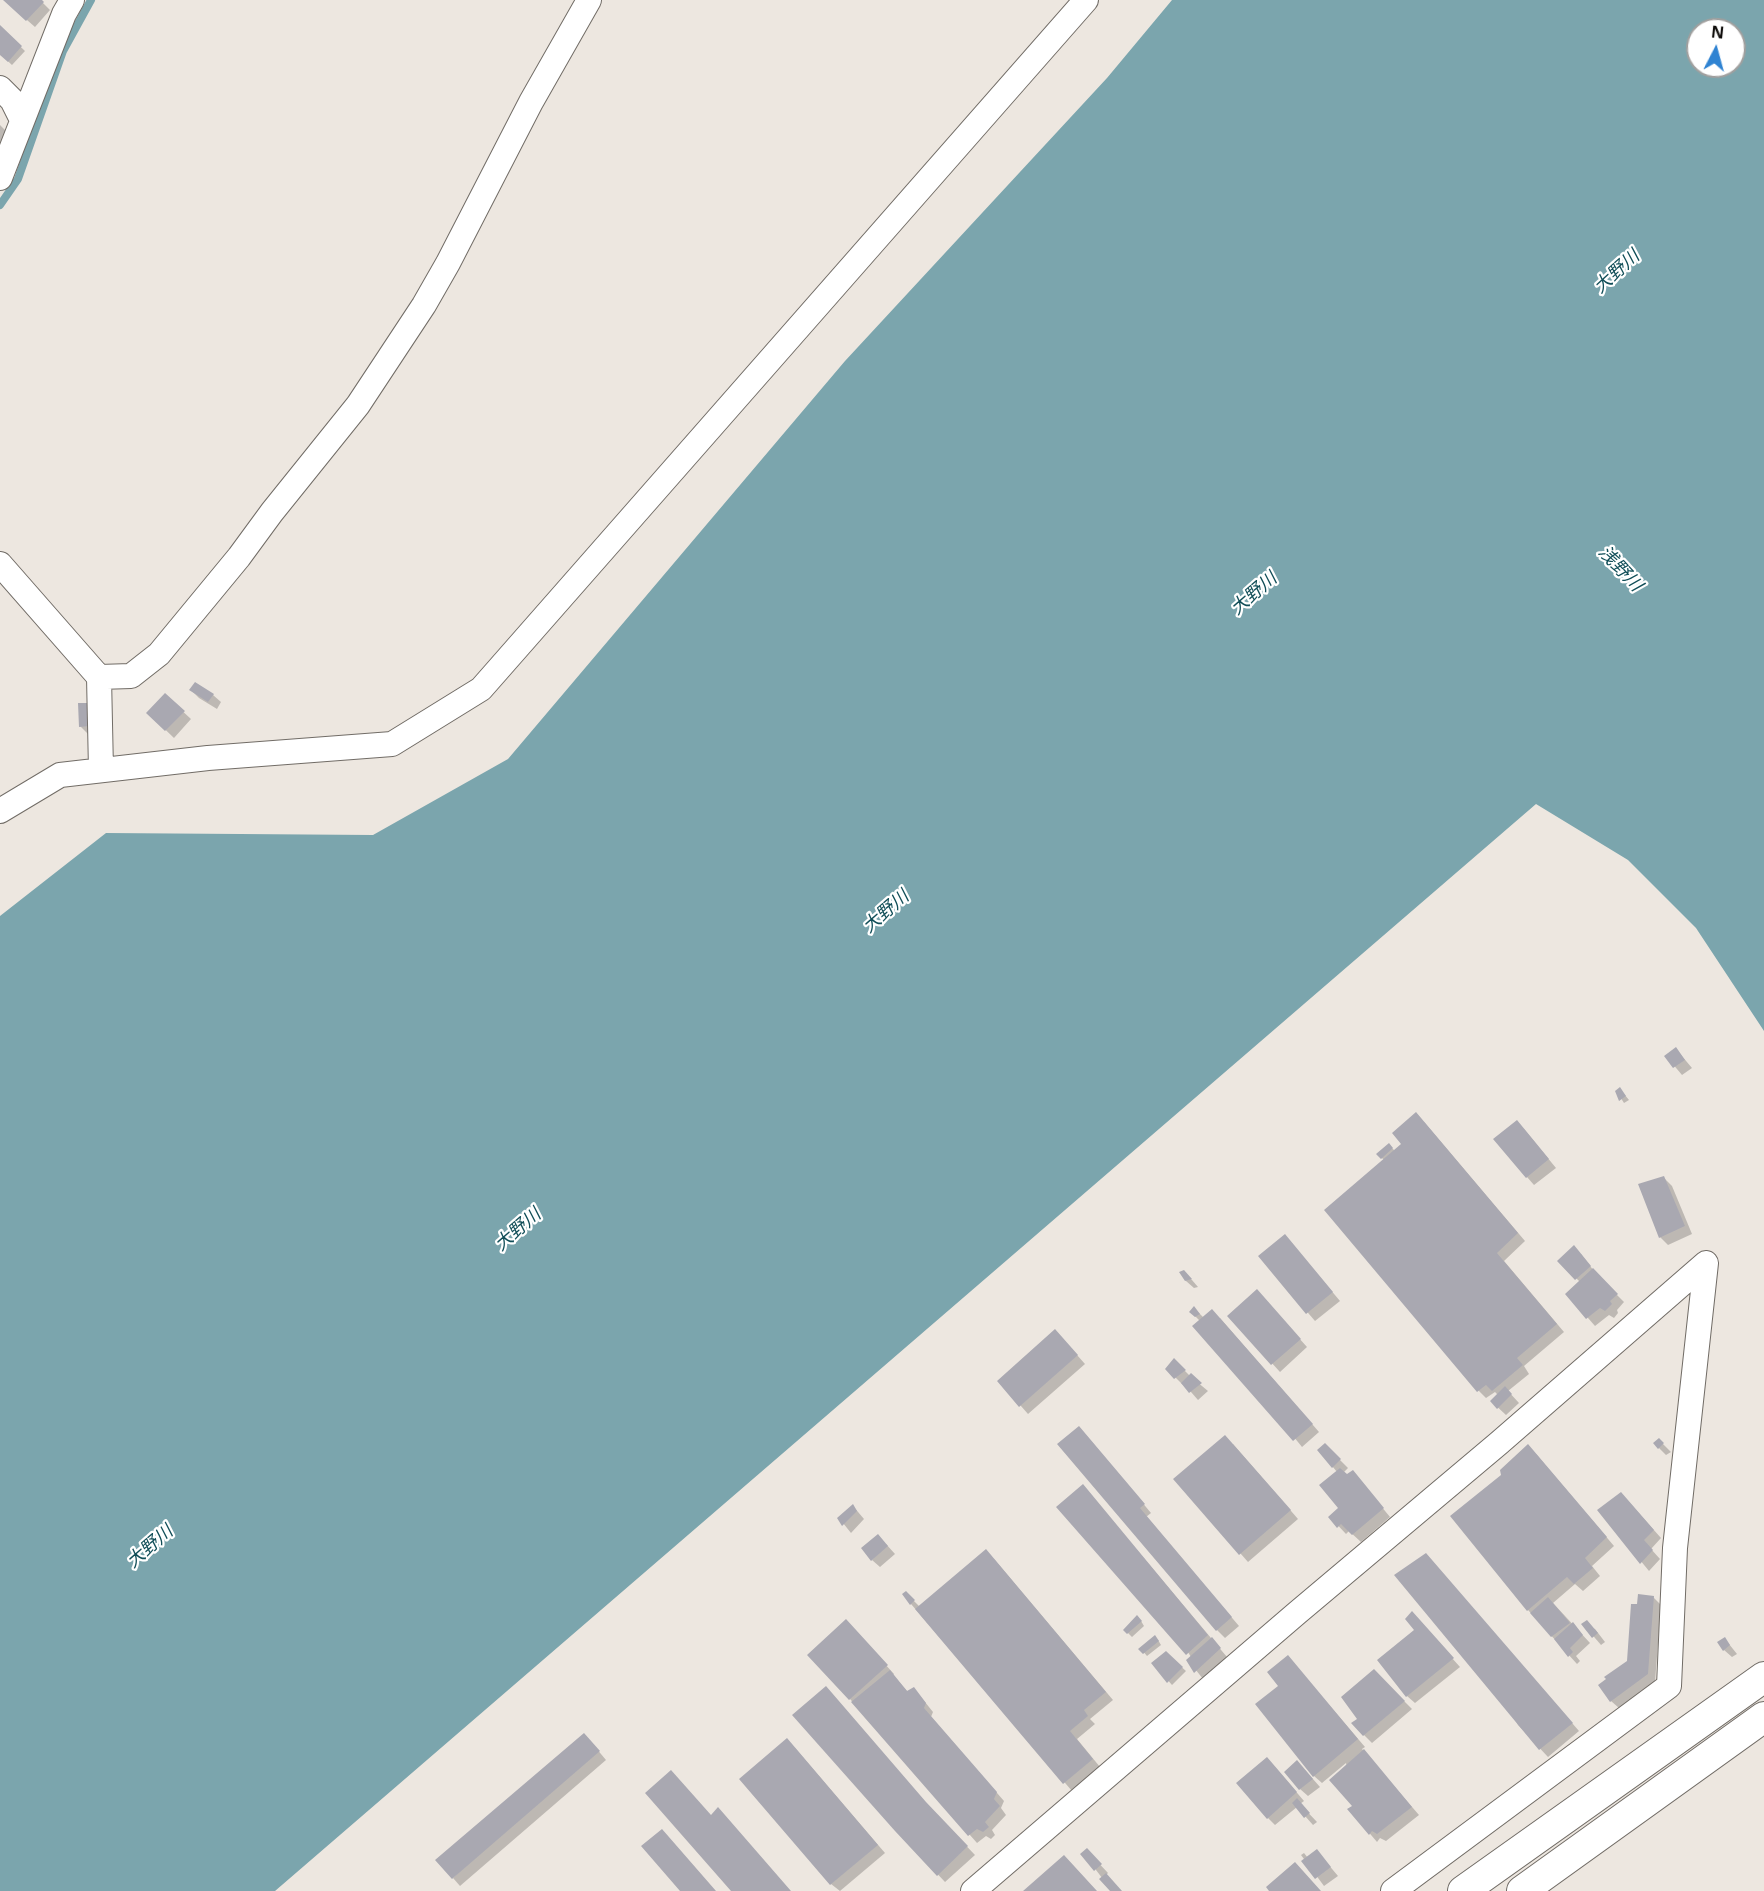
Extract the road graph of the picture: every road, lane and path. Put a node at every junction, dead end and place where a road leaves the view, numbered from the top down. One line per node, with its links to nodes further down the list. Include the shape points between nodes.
1 (72, 0): 5 (street)
2 (589, 0): 8 (street, via 448,263 358,405 159,654 131,676)
3 (1086, 0): 9 (street, via 481,689 392,744)
4 (0, 88): 5 (street, via 12,100)
5 (22, 120): 6 (street)
6 (0, 178)
7 (0, 564): 8 (street)
8 (99, 677): 9 (street)
9 (101, 770): 10 (street, via 60,775)
10 (0, 811)
11 (1764, 1677): 15 (street)
12 (1764, 1717): 16 (street)
13 (973, 1891): 14 (street, via 1706,1263 1675,1548 1669,1686)
14 (1393, 1891)
15 (1463, 1891)
16 (1522, 1891)

